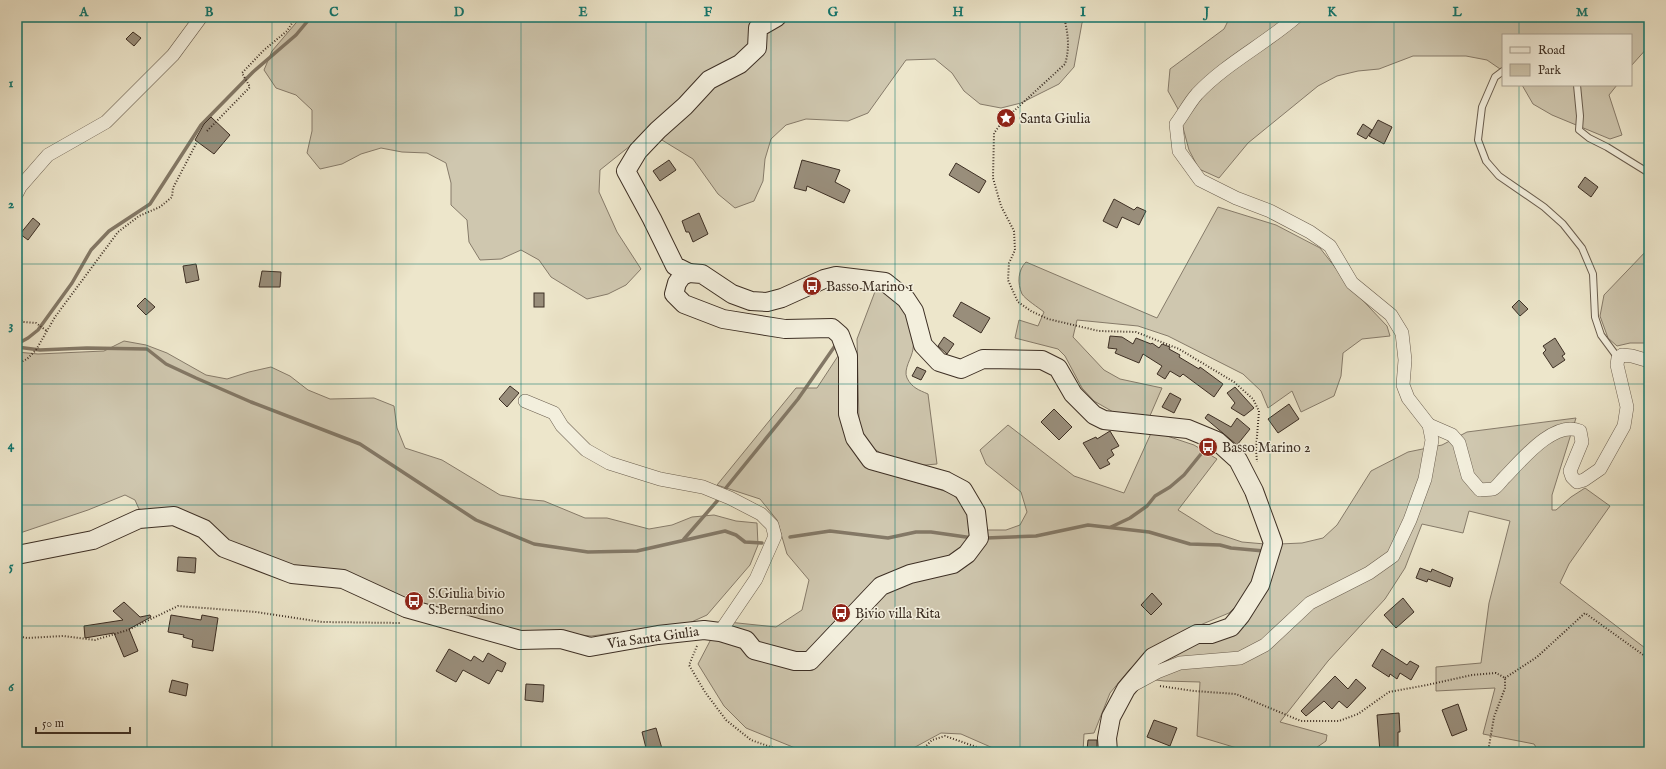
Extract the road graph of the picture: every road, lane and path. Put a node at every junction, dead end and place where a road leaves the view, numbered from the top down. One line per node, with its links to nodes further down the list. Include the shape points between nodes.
1 (201, 17): 11 (street, via 173,56 106,122 48,155)
2 (296, 17): 8 (path, via 287,31 242,73 250,87)
3 (777, 17): 12 (street, via 758,28 757,48 740,64 709,80 638,151 626,171 675,266)
4 (1064, 17): 20 (path, via 1068,52 1065,64 1003,121 994,133 993,178 1001,206 1014,231 1015,250 1009,263 1008,280 1018,302 1048,319 1099,331 1136,332 1179,349 1234,382 1253,399 1259,411)
5 (1296, 17): 19 (street, via 1197,94 1176,124 1179,151 1200,180 1270,211 1310,232 1330,246 1352,283 1391,316 1402,333 1405,360 1403,385 1408,398)
6 (1502, 72): 15 (lane, via 1495,77 1482,107 1478,140 1486,161 1499,176 1544,207 1563,224 1582,248 1593,274 1595,317 1601,335)
7 (1577, 86): 10 (lane, via 1579,130 1588,138 1608,147)
8 (207, 131)
9 (197, 142): 14 (path, via 173,188 172,197 160,207 139,216 118,232)
10 (1649, 173)
11 (17, 193)
12 (689, 273): 23 (street, Via Santa Giulia, via 682,276 677,283 674,294 684,304 723,319 785,329 832,328 840,335 848,356 848,414 855,438 871,460 946,481 963,490 976,512 980,538 967,554 953,564 910,574 881,586 810,661 795,661 754,650 746,640); 28 (street, via 702,274 732,294 751,301 767,302 836,276 885,282 906,299 914,312 923,345 940,362 960,369 983,359 1042,360 1058,368 1073,394 1094,415 1104,420 1188,429 1217,441 1238,460 1254,491 1273,543 1260,585 1231,627 1211,634 1197,634 1153,657)
13 (17, 316): 14 (path, via 23,322 36,323)
14 (47, 332): 17 (path, via 28,359)
15 (1618, 358): 16 (street, via 1622,355); 19 (street, via 1617,365 1627,406 1624,426 1600,470 1584,480 1577,482 1570,471 1582,442 1580,431 1575,429 1559,432 1545,439 1493,488 1480,490 1468,476 1460,443 1452,435)
16 (1649, 361)
17 (17, 364)
18 (525, 401): 23 (street, via 554,413 562,426 586,450 609,463 660,479 703,487 761,514 772,525 775,536 756,579)
19 (1429, 425): 28 (street, via 1432,440 1425,479 1393,556 1369,573 1310,603 1265,645 1240,658 1180,663 1157,672)
20 (1257, 464)
21 (17, 554): 23 (street, Via Santa Giulia, via 94,540 139,519 174,516 204,529 224,548 292,574 343,579 406,608 520,640 562,639 590,647 658,635)
22 (402, 623): 24 (path, via 322,622 256,612 178,606 128,630 95,640 63,636)
23 (712, 631): 31 (path, via 689,665 705,692 726,720 751,740)
24 (17, 636)
25 (1649, 659): 26 (path, via 1585,613 1537,657)
26 (1505, 678): 27 (path, via 1496,673 1472,675 1389,692 1358,714 1339,721 1301,721 1236,694); 35 (path, via 1505,688 1494,717)
27 (1157, 685)
28 (1126, 690): 34 (street, via 1111,717 1107,738)
29 (17, 736): 30 (lane)
30 (17, 744)
31 (785, 752)
32 (920, 752): 33 (path, via 932,740 945,736)
33 (991, 752)
34 (1108, 752)
35 (1488, 752)

